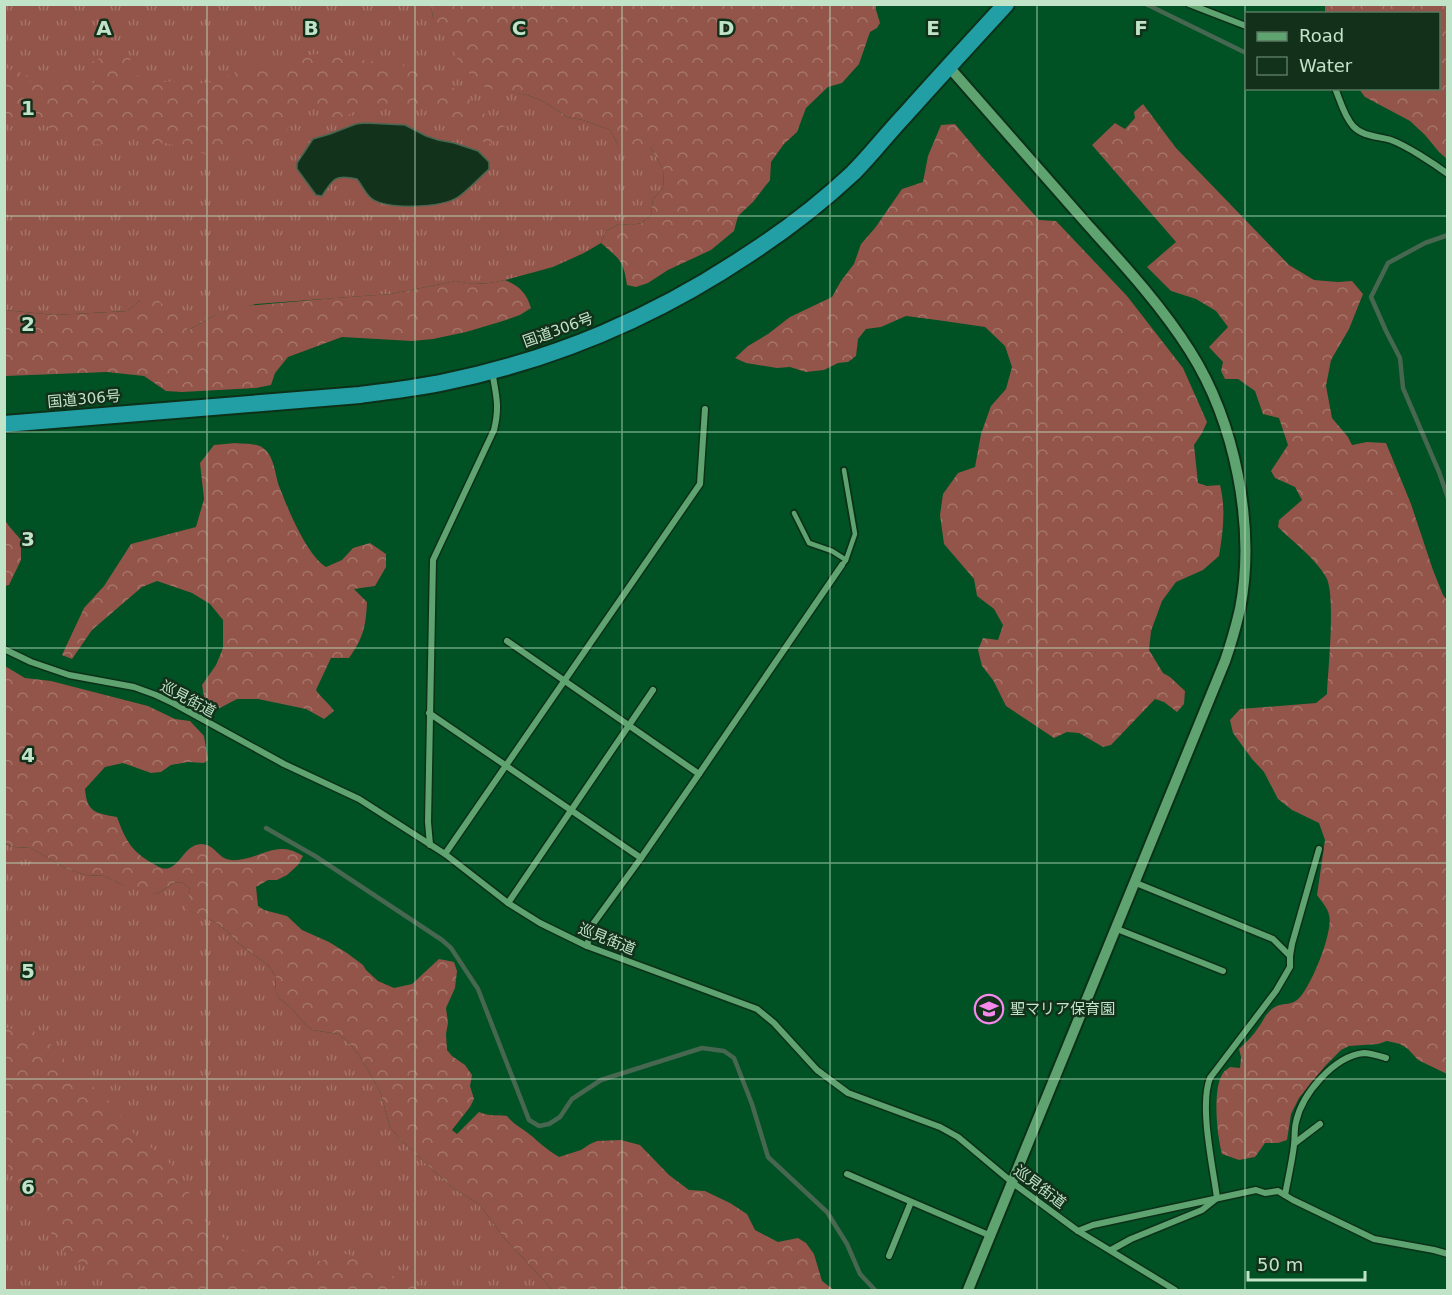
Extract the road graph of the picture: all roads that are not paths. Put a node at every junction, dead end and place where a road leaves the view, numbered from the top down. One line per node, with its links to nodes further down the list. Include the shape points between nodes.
1 (1006, 4): 4 (highway, 国道306号)
2 (1189, 4): 3 (street)
3 (1245, 26)
4 (949, 67): 7 (highway, 国道306号, via 853,172 762,246 651,312 581,342); 26 (street, via 1137,281 1190,351 1212,393 1238,472 1245,549 1234,634)
5 (1336, 90): 6 (street, via 1355,129 1393,141)
6 (1448, 174)
7 (492, 370): 9 (highway, 国道306号, via 446,382 360,395); 17 (street, via 498,404 494,430 433,560)
8 (705, 409): 15 (street, via 700,484)
9 (4, 424)
10 (844, 470): 12 (lane, via 855,534)
11 (794, 513): 12 (lane, via 809,543 832,551)
12 (844, 562): 20 (street)
13 (507, 641): 15 (street)
14 (4, 649): 22 (street, 巡見街道, via 69,675 156,694 284,764 359,799)
15 (564, 681): 18 (street); 19 (street)
16 (653, 690): 18 (street)
17 (429, 713): 19 (street); 22 (street)
18 (630, 726): 20 (street); 21 (street)
19 (506, 766): 21 (street); 24 (street)
20 (699, 774): 25 (street)
21 (572, 811): 25 (street); 27 (street)
22 (430, 845): 24 (street, 巡見街道)
23 (1319, 849): 30 (street)
24 (445, 854): 27 (street, 巡見街道)
25 (641, 858): 29 (street, via 593,924)
26 (1136, 883): 28 (street); 30 (street, via 1273,939)
27 (508, 903): 29 (street, 巡見街道)
28 (1117, 929): 31 (street); 36 (street)
29 (587, 946): 36 (street, 巡見街道, via 758,1009 817,1070 848,1093 940,1127 958,1137)
30 (1290, 956): 38 (street, via 1290,967 1276,991 1206,1088)
31 (1223, 971)
32 (1386, 1058): 34 (street, via 1367,1053 1353,1056 1318,1081 1296,1120)
33 (1320, 1124): 34 (street)
34 (1294, 1143): 37 (street)
35 (847, 1174): 39 (street)
36 (1013, 1183): 40 (street, 巡見街道); 41 (street)
37 (1285, 1195): 38 (street, via 1256,1190); 43 (street, via 1374,1239)
38 (1217, 1198): 40 (street); 42 (street, via 1202,1210)
39 (911, 1202): 41 (street); 44 (street)
40 (1078, 1231): 42 (street, 巡見街道)
41 (991, 1236): 45 (street)
42 (1111, 1250): 46 (street, 巡見街道)
43 (1448, 1254)
44 (889, 1256)
45 (968, 1290)
46 (1175, 1290)

